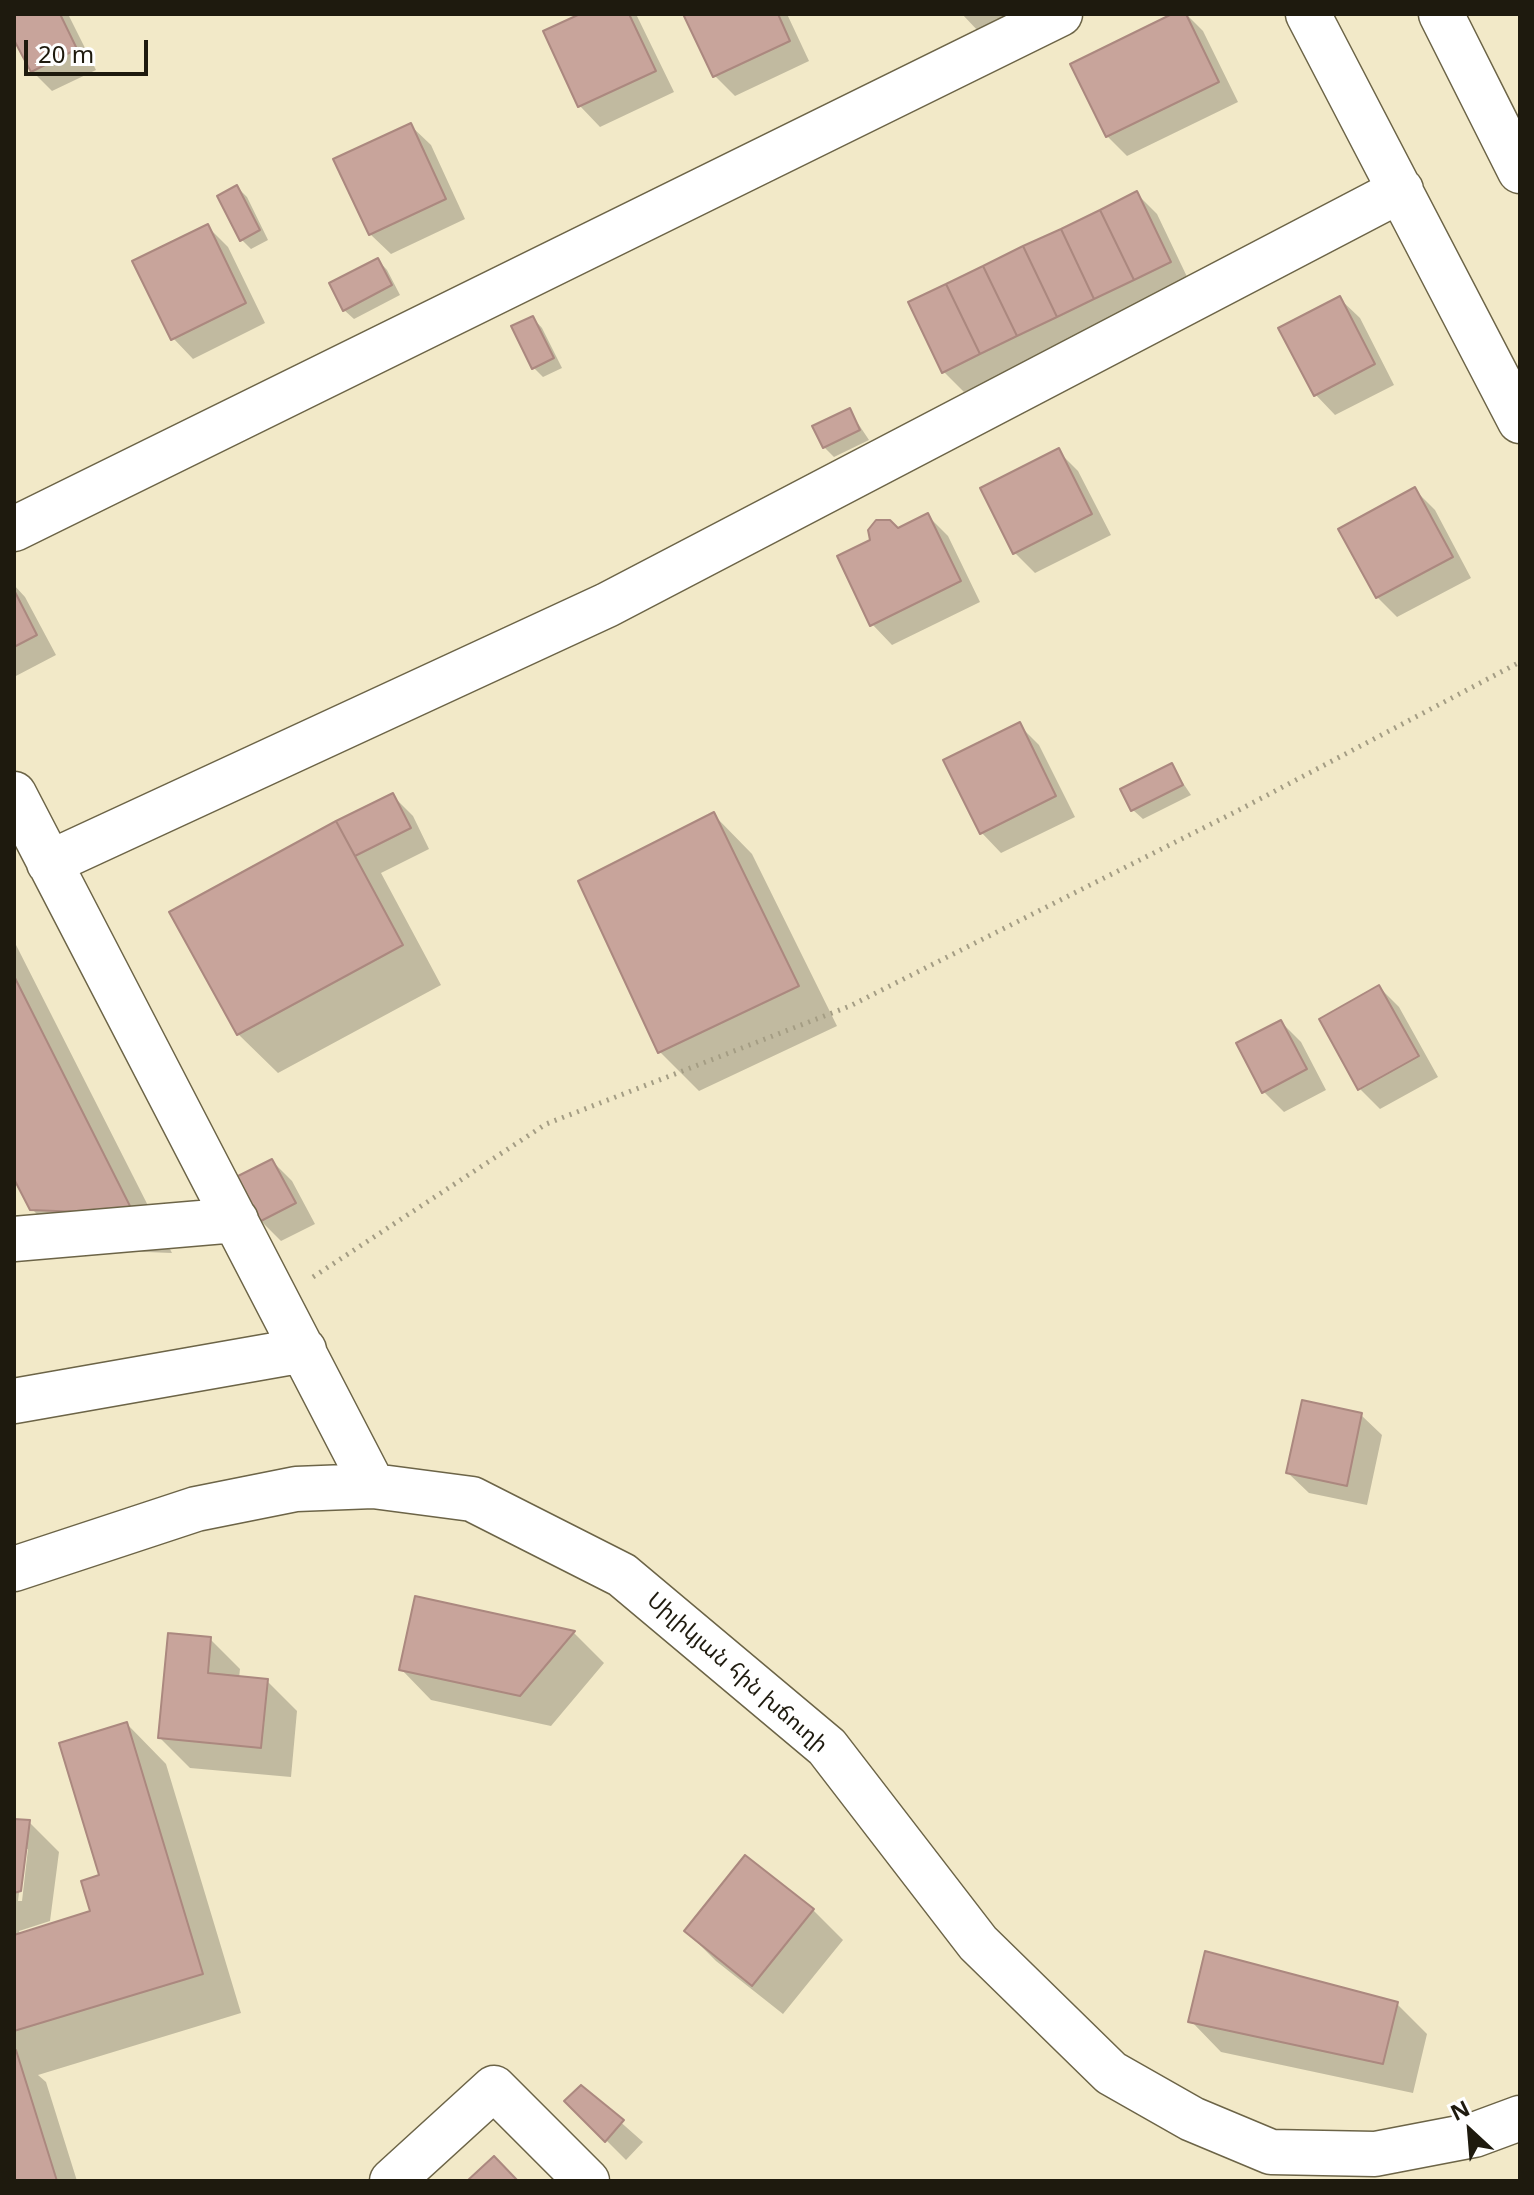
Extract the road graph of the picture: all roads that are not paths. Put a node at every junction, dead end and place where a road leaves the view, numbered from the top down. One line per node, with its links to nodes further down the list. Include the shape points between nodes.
1 (1060, 14): 7 (street)
2 (1308, 14): 5 (street)
3 (1441, 14): 4 (street)
4 (1520, 171)
5 (1401, 190): 6 (street); 9 (street, via 607,605)
6 (1520, 421)
7 (14, 529)
8 (14, 794): 9 (street)
9 (49, 863): 10 (street)
10 (236, 1220): 11 (street); 12 (street)
11 (14, 1239)
12 (304, 1350): 13 (street); 14 (street)
13 (14, 1401)
14 (373, 1486): 15 (street, Սիլիկյան հին խճուղի, via 296,1489 196,1509); 16 (street, Սիլիկյան հին խճուղի, via 472,1499 622,1575 827,1747 978,1943 1111,2073 1192,2119 1271,2152 1375,2154 1474,2135)
15 (14, 1569)
16 (1520, 2118)
17 (392, 2181): 18 (street, via 494,2088)
18 (587, 2181)

